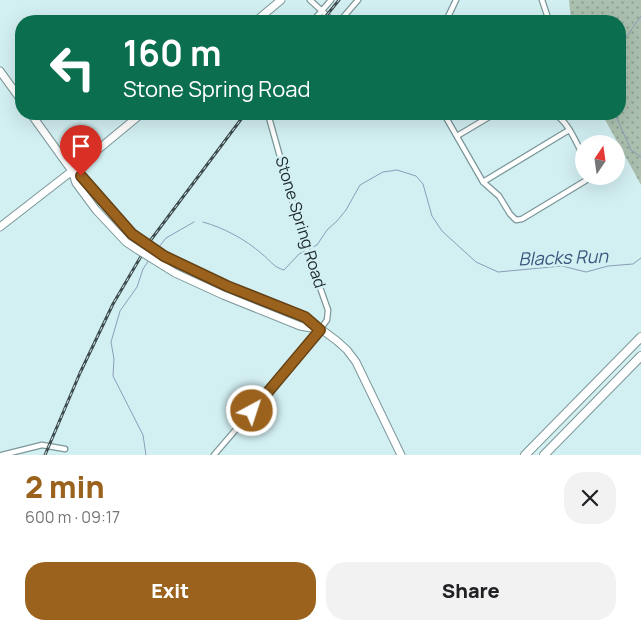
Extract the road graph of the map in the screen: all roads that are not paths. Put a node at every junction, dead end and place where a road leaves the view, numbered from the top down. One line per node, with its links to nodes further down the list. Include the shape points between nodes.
1 (282, 0): 8 (main road)
2 (310, 0): 7 (street)
3 (330, 0): 7 (street)
4 (358, 0): 11 (street)
5 (456, 0): 12 (street)
6 (542, 0): 13 (street)
7 (321, 12): 9 (street); 10 (street)
8 (263, 15)
9 (318, 15)
10 (325, 15)
11 (345, 15)
12 (449, 15)
13 (547, 15)
14 (0, 71): 15 (main road)
15 (15, 92)
16 (35, 120): 25 (main road)
17 (134, 120): 25 (main road)
18 (270, 120): 29 (street, Stone Spring Road, via 304,242 328,310 327,320)
19 (448, 120): 23 (street)
20 (484, 120): 23 (street)
21 (562, 120): 22 (street)
22 (569, 130): 24 (street); 26 (street)
23 (457, 136): 26 (street)
24 (575, 141)
25 (72, 171): 28 (main road); 29 (main road, bridge, via 84,178 120,222 144,242 179,264 305,317); 29 (main road, bridge, via 76,183 96,210 138,250 175,273 223,295 300,326)
26 (483, 182): 27 (street, via 516,220)
27 (578, 185)
28 (0, 228)
29 (320, 330): 34 (street); 35 (main road, via 347,350 356,362)
30 (641, 338): 36 (highway)
31 (641, 356): 37 (highway)
32 (65, 449): 33 (street, via 42,444)
33 (2, 455)
34 (214, 455)
35 (402, 455)
36 (525, 455)
37 (544, 455)

